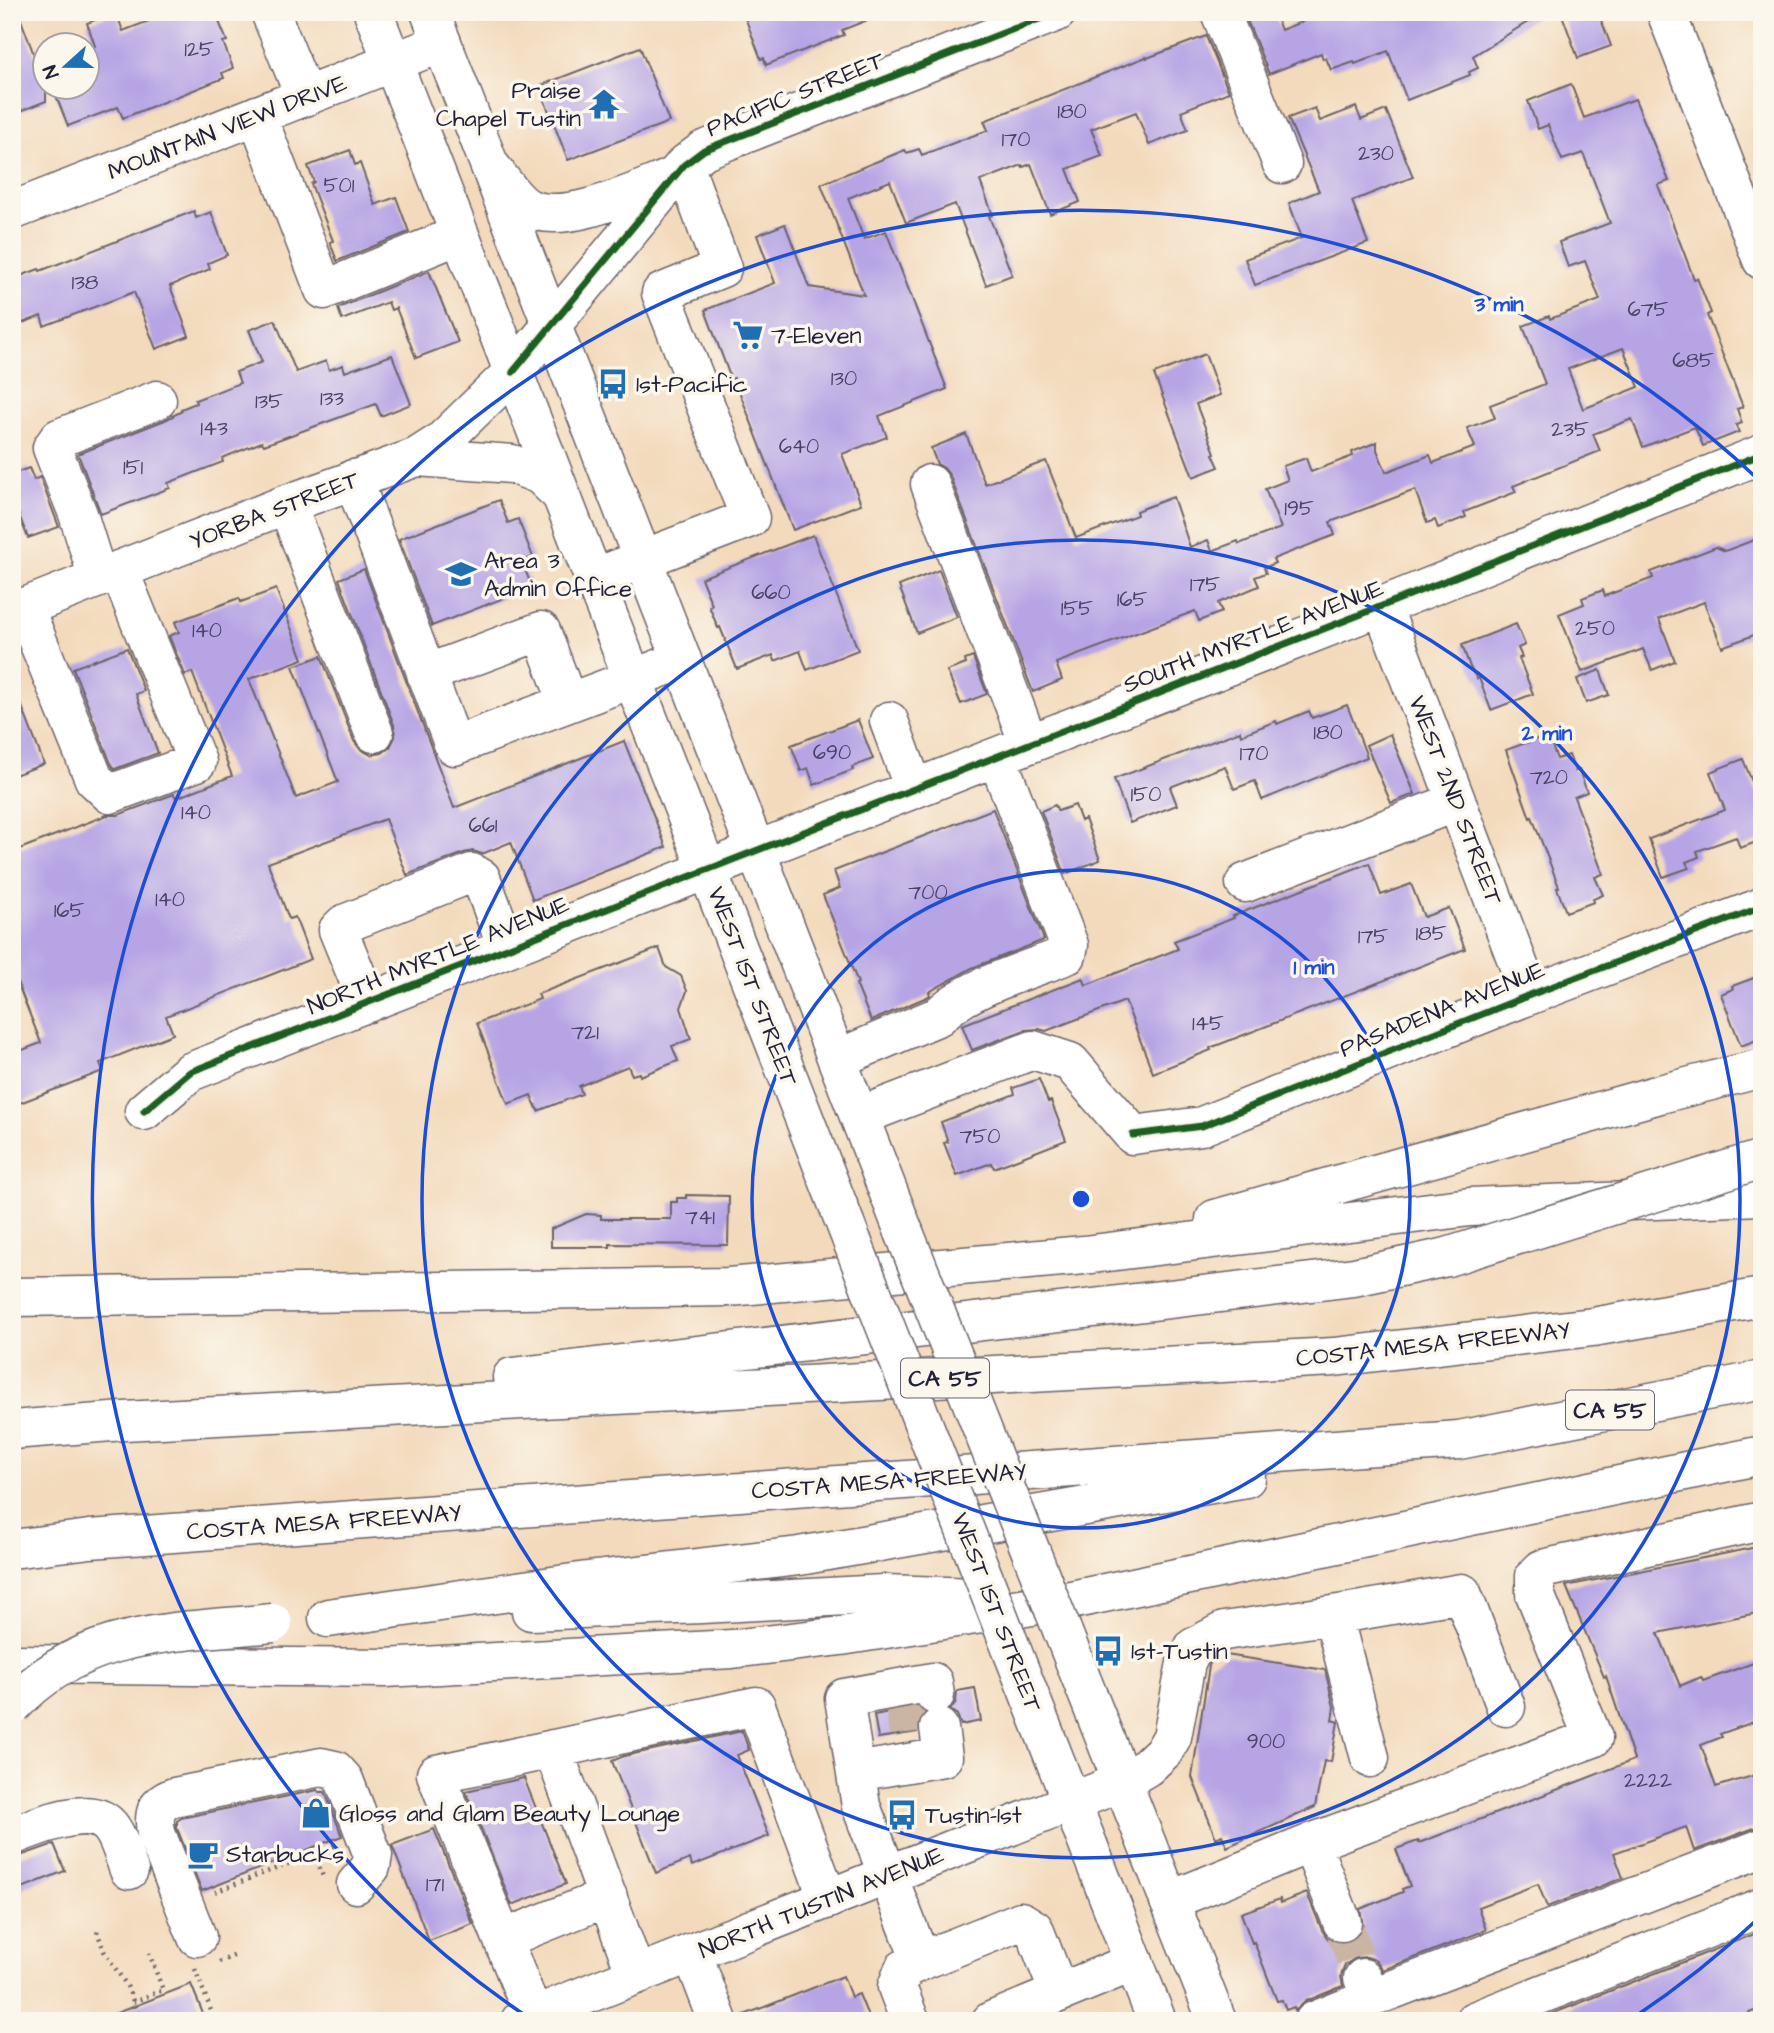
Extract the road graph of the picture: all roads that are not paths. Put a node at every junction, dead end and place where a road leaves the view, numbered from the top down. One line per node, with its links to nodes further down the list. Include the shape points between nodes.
1 (270, 12): 8 (main road)
2 (373, 12): 7 (main road, WEST 1ST STREET)
3 (1057, 12): 12 (main road, PACIFIC STREET, via 727,140 704,150)
4 (1220, 12): 10 (main road)
5 (1666, 12): 15 (main road)
6 (436, 28): 7 (main road, MOUNTAIN VIEW DRIVE); 11 (main road)
7 (392, 62): 8 (main road, MOUNTAIN VIEW DRIVE); 14 (main road, WEST 1ST STREET)
8 (305, 97): 9 (main road, MOUNTAIN VIEW DRIVE)
9 (257, 115): 13 (main road, MOUNTAIN VIEW DRIVE); 14 (main road, via 324,290)
10 (1282, 164)
11 (490, 165): 12 (main road, via 527,207 563,214 595,206); 16 (main road)
12 (679, 170): 16 (main road, PACIFIC STREET); 25 (main road, via 722,268 661,293 750,518)
13 (12, 211)
14 (459, 235): 17 (main road, WEST 1ST STREET)
15 (1762, 260)
16 (551, 323): 17 (main road, PACIFIC STREET); 25 (main road)
17 (513, 372): 20 (main road, YORBA STREET, via 442,441); 23 (main road, WEST 1ST STREET)
18 (157, 400): 26 (main road, via 60,438 52,448 78,514)
19 (1762, 454): 28 (main road, SOUTH MYRTLE AVENUE)
20 (417, 457): 21 (main road, YORBA STREET); 23 (main road, via 512,464 540,475)
21 (353, 479): 24 (main road, YORBA STREET); 31 (main road)
22 (929, 484): 36 (main road)
23 (562, 495): 27 (main road, WEST 1ST STREET)
24 (287, 503): 26 (main road, YORBA STREET); 35 (main road)
25 (643, 559): 27 (main road); 30 (main road)
26 (109, 574): 29 (main road, YORBA STREET); 29 (main road, via 197,762 110,794 94,779)
27 (594, 578): 32 (main road, WEST 1ST STREET)
28 (1382, 606): 36 (main road, SOUTH MYRTLE AVENUE); 38 (main road, WEST 2ND STREET)
29 (18, 609)
30 (682, 660): 32 (main road); 39 (main road)
31 (426, 674): 33 (main road, via 454,746); 33 (main road, via 541,631)
32 (633, 678): 33 (main road); 40 (main road, WEST 1ST STREET)
33 (568, 703)
34 (889, 721): 37 (main road)
35 (374, 733)
36 (1013, 750): 37 (main road, SOUTH MYRTLE AVENUE); 46 (main road, via 1069,945 1067,956 966,995 939,1016)
37 (914, 789): 39 (main road, SOUTH MYRTLE AVENUE)
38 (1456, 802): 41 (main road); 44 (main road, WEST 2ND STREET)
39 (756, 850): 40 (main road, NORTH MYRTLE AVENUE); 46 (main road)
40 (707, 870): 43 (main road, NORTH MYRTLE AVENUE); 72 (main road, WEST 1ST STREET, bridge)
41 (1245, 883)
42 (1762, 907): 44 (main road, PASADENA AVENUE)
43 (507, 948): 45 (main road, NORTH MYRTLE AVENUE); 45 (main road, via 481,878 472,873 338,930)
44 (1530, 995): 49 (main road, PASADENA AVENUE, via 1202,1126 1133,1135 1070,1062 1032,1050)
45 (368, 1003): 48 (main road, NORTH MYRTLE AVENUE, via 190,1072)
46 (837, 1059): 49 (main road)
47 (1762, 1068): 52 (main road)
48 (144, 1111)
49 (860, 1116): 62 (main road, bridge, via 904,1232)
50 (1762, 1159): 56 (main road, bridge, via 1447,1257 1342,1279)
51 (1762, 1196): 52 (main road, via 1470,1208)
52 (1084, 1255): 53 (main road, via 729,1287)
53 (12, 1297)
54 (1762, 1297): 56 (main road, COSTA MESA FREEWAY / CA 55, via 1593,1327 1334,1357)
55 (1762, 1380): 58 (main road, COSTA MESA FREEWAY / CA 55)
56 (124, 1421): 57 (main road, COSTA MESA FREEWAY / CA 55)
57 (12, 1430)
58 (1458, 1440): 61 (main road, COSTA MESA FREEWAY / CA 55, via 132,1536); 64 (main road, via 799,1556)
59 (1762, 1455): 62 (main road)
60 (1762, 1521): 74 (main road, via 1542,1569 1535,1576 1535,1594 1593,1738)
61 (12, 1549)
62 (1067, 1615): 64 (main road, via 883,1594); 65 (main road, via 732,1649 385,1668); 71 (main road)
63 (1333, 1615): 67 (main road, NORTH TUSTIN AVENUE, via 1462,1593); 70 (main road); 71 (main road, NORTH TUSTIN AVENUE, via 1224,1631 1194,1647 1186,1663 1172,1737 1147,1767)
64 (328, 1618): 66 (main road, bridge, via 116,1642 55,1671)
65 (12, 1664)
66 (12, 1706)
67 (1506, 1707)
68 (899, 1725): 77 (main road, via 861,1806)
69 (553, 1749): 79 (main road); 80 (main road, via 756,1706); 84 (main road, via 436,1774)
70 (1370, 1758)
71 (1122, 1782): 72 (main road, NORTH TUSTIN AVENUE); 81 (main road)
72 (1072, 1803): 77 (main road, NORTH TUSTIN AVENUE); 88 (main road, WEST 1ST STREET)
73 (12, 1836): 76 (main road, via 61,1818 96,1818 112,1829)
74 (1311, 1843): 81 (main road); 83 (main road)
75 (1762, 1849): 97 (main road, via 1367,1988)
76 (129, 1870)
77 (888, 1875): 80 (main road, NORTH TUSTIN AVENUE); 87 (main road)
78 (341, 1884): 85 (main road, via 371,1867 373,1855 344,1780 335,1770 321,1767 164,1801 154,1819 156,1833)
79 (608, 1897): 84 (main road); 89 (main road)
80 (828, 1899): 86 (main road, NORTH TUSTIN AVENUE)
81 (1169, 1901): 96 (main road)
82 (1762, 1907): 98 (main road)
83 (1342, 1922)
84 (503, 1939): 91 (main road)
85 (195, 1951)
86 (692, 1953): 89 (main road, NORTH TUSTIN AVENUE); 92 (main road)
87 (921, 1961): 90 (main road, via 1021,1921 1034,1929); 93 (main road, via 904,1969 897,1987)
88 (1134, 1962): 90 (main road); 95 (main road, WEST 1ST STREET)
89 (636, 1975): 91 (main road, NORTH TUSTIN AVENUE)
90 (1059, 1993): 94 (main road)
91 (547, 2015)
92 (718, 2021)
93 (910, 2021)
94 (990, 2021)
95 (1157, 2021)
96 (1217, 2021)
97 (1314, 2021)
98 (1474, 2021)

